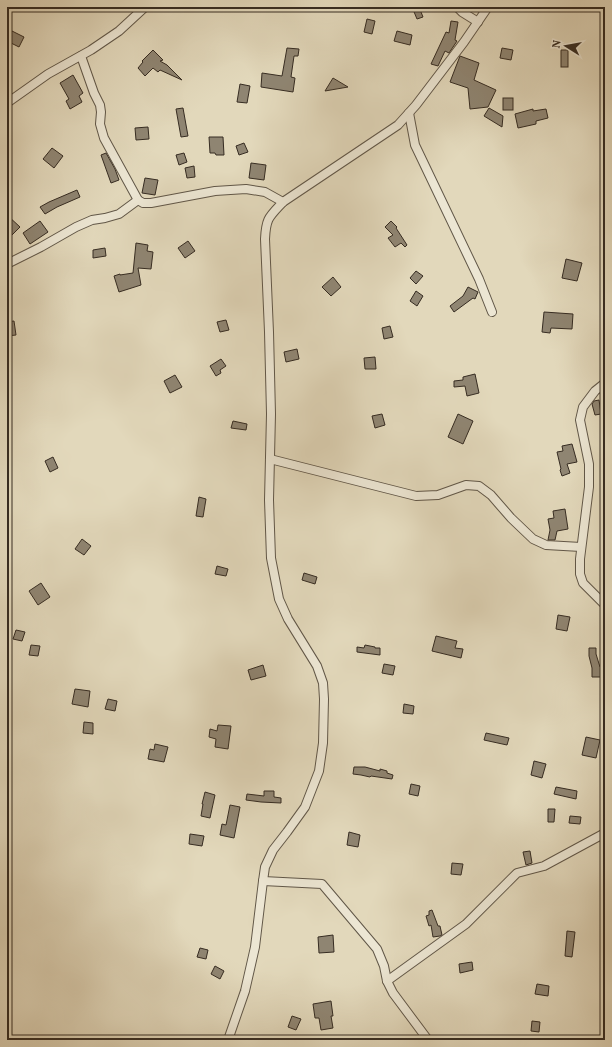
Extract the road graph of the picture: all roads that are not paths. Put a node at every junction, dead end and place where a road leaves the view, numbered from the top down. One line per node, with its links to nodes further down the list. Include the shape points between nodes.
1 (145, 7): 5 (street, via 119,31)
2 (457, 7): 4 (street)
3 (488, 7): 4 (street)
4 (478, 22): 7 (street)
5 (81, 56): 6 (street, via 48,74); 8 (street, via 100,105 100,124 104,138)
6 (7, 104)
7 (409, 113): 9 (street, via 398,125); 11 (street, via 415,145 479,279)
8 (138, 200): 9 (street, via 151,203 214,191 246,189 265,192); 10 (street, via 119,214 92,220 76,227)
9 (283, 202): 13 (street, via 266,225 265,239 271,414)
10 (7, 264)
11 (492, 312)
12 (605, 383): 14 (street, via 583,407 580,420 589,464 589,487)
13 (270, 459): 14 (street, via 416,496 438,495 466,485 479,486 533,539 546,545); 17 (street, via 271,558 280,599 288,619 317,666 323,683 324,699 323,743 319,771 305,807 273,850)
14 (581, 547): 15 (street, via 580,574 583,583)
15 (605, 605)
16 (605, 833): 18 (street, via 544,866 517,873 466,924)
17 (262, 881): 18 (street, via 322,884 377,949); 19 (street, via 255,947 245,991)
18 (387, 981): 20 (street)
19 (228, 1040)
20 (428, 1040)

